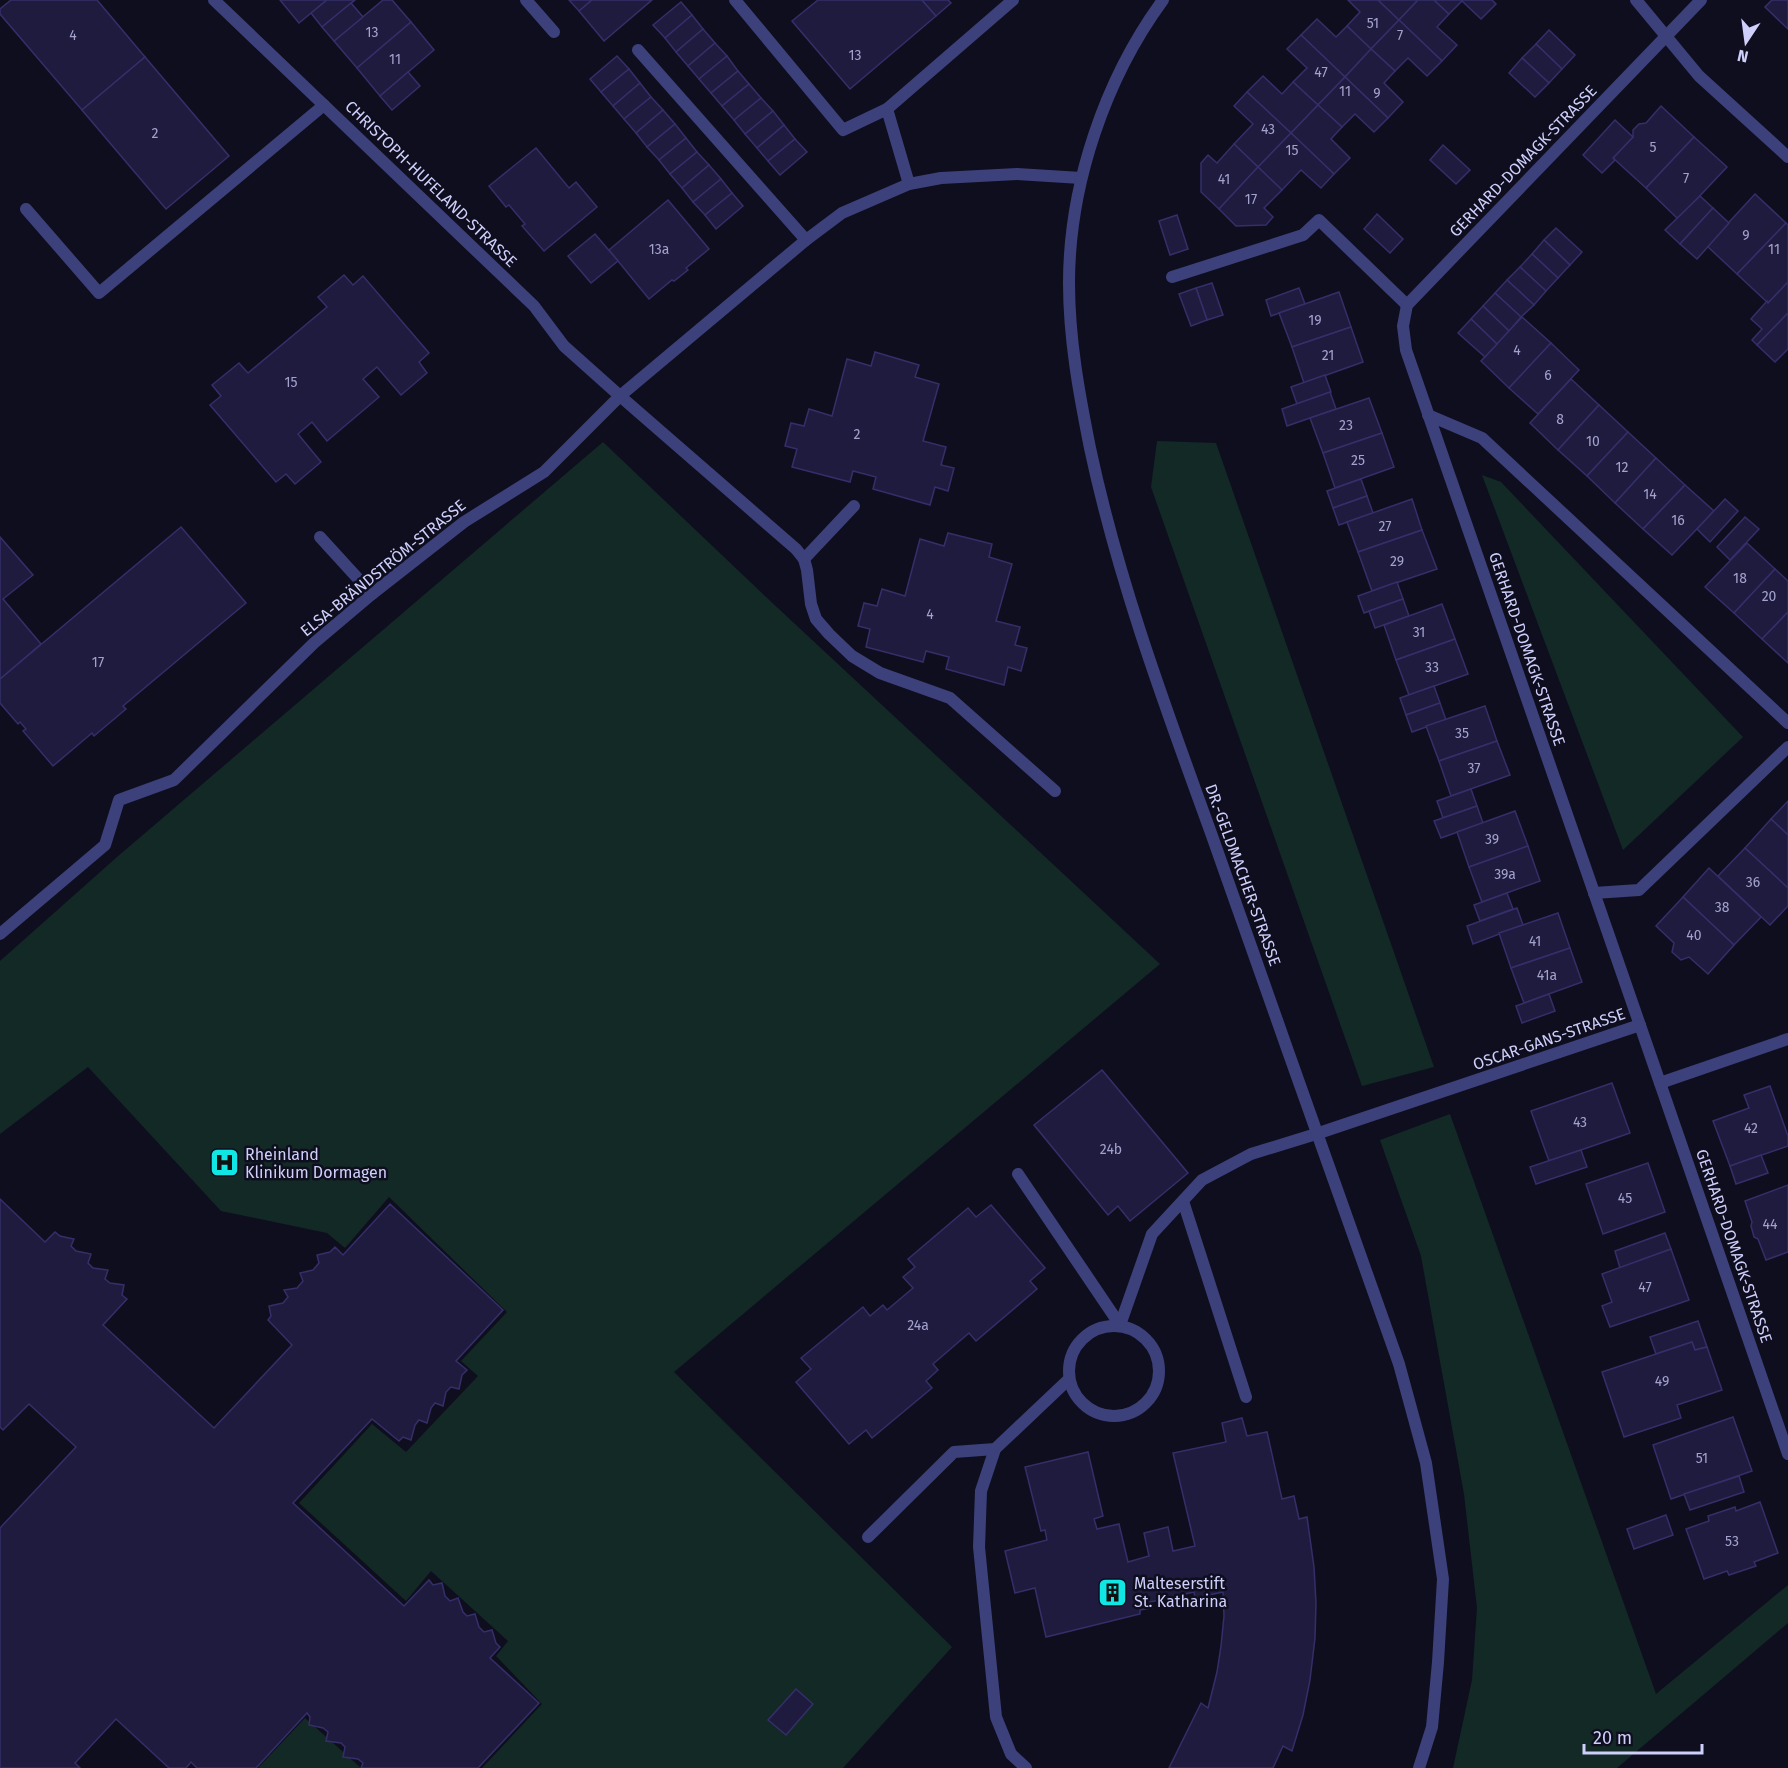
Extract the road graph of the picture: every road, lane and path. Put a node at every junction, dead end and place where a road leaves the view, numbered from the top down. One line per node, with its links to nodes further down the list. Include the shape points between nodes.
1 (214, 0): 11 (street, CHRISTOPH-HUFELAND-STRASSE)
2 (526, 0): 8 (street)
3 (735, 0): 12 (street, via 843,130)
4 (1012, 0): 12 (street)
5 (1163, 0): 14 (street, DR.-GELDMACHER-STRASSE, via 1127,58 1104,106)
6 (1636, 0): 9 (street)
7 (1701, 0): 9 (street, GERHARD-DOMAGK-STRASSE)
8 (554, 32)
9 (1666, 36): 13 (street, via 1699,76); 19 (street, GERHARD-DOMAGK-STRASSE)
10 (638, 50): 17 (street)
11 (324, 105): 16 (street, via 99,293); 20 (street, CHRISTOPH-HUFELAND-STRASSE, via 534,306 564,346)
12 (887, 109): 15 (street)
13 (1788, 157)
14 (1082, 178): 15 (street, ELSA-BRÄNDSTRÖM-STRASSE, via 1017,174 941,178); 34 (street, DR.-GELDMACHER-STRASSE, via 1071,236 1070,329 1080,400 1103,508 1144,645)
15 (909, 184): 17 (street, ELSA-BRÄNDSTRÖM-STRASSE, via 842,213)
16 (26, 209)
17 (806, 240): 20 (street, ELSA-BRÄNDSTRÖM-STRASSE)
18 (1172, 277): 19 (street, via 1303,235 1319,220)
19 (1407, 305): 21 (street, GERHARD-DOMAGK-STRASSE, via 1403,326 1406,350)
20 (620, 396): 24 (street, CHRISTOPH-HUFELAND-STRASSE); 25 (street, ELSA-BRÄNDSTRÖM-STRASSE, via 544,472 464,522)
21 (1428, 415): 26 (street, via 1482,438); 29 (street, GERHARD-DOMAGK-STRASSE)
22 (854, 507): 24 (street)
23 (320, 537): 25 (street)
24 (804, 559): 28 (street, via 816,619 836,642 880,673 950,698)
25 (372, 594): 30 (street, ELSA-BRÄNDSTRÖM-STRASSE, via 314,643 174,780 119,800 105,845)
26 (1788, 723)
27 (1788, 747): 29 (street, via 1639,890)
28 (1055, 791)
29 (1594, 893): 31 (street, GERHARD-DOMAGK-STRASSE)
30 (0, 934)
31 (1640, 1026): 33 (street, OSCAR-GANS-STRASSE); 34 (street, OSCAR-GANS-STRASSE)
32 (1788, 1039): 33 (street)
33 (1660, 1083): 41 (street, GERHARD-DOMAGK-STRASSE)
34 (1316, 1134): 36 (street, OSCAR-GANS-STRASSE, via 1251,1155 1202,1180); 44 (street, DR.-GELDMACHER-STRASSE, via 1399,1364 1426,1463 1443,1579 1432,1727)
35 (1018, 1174): 37 (street)
36 (1183, 1201): 37 (street, OSCAR-GANS-STRASSE, via 1152,1234); 39 (street)
37 (1120, 1325): 38 (street, via 1092,1330 1072,1350); 38 (street, via 1146,1337 1160,1362 1156,1390 1143,1404 1136,1411 1108,1416 1082,1404)
38 (1068, 1379): 40 (street)
39 (1246, 1396)
40 (995, 1449): 42 (street, via 954,1452); 43 (street, via 981,1491 979,1547 988,1644 996,1717 1011,1754)
41 (1788, 1454)
42 (868, 1537)
43 (1026, 1768)
44 (1419, 1768)

